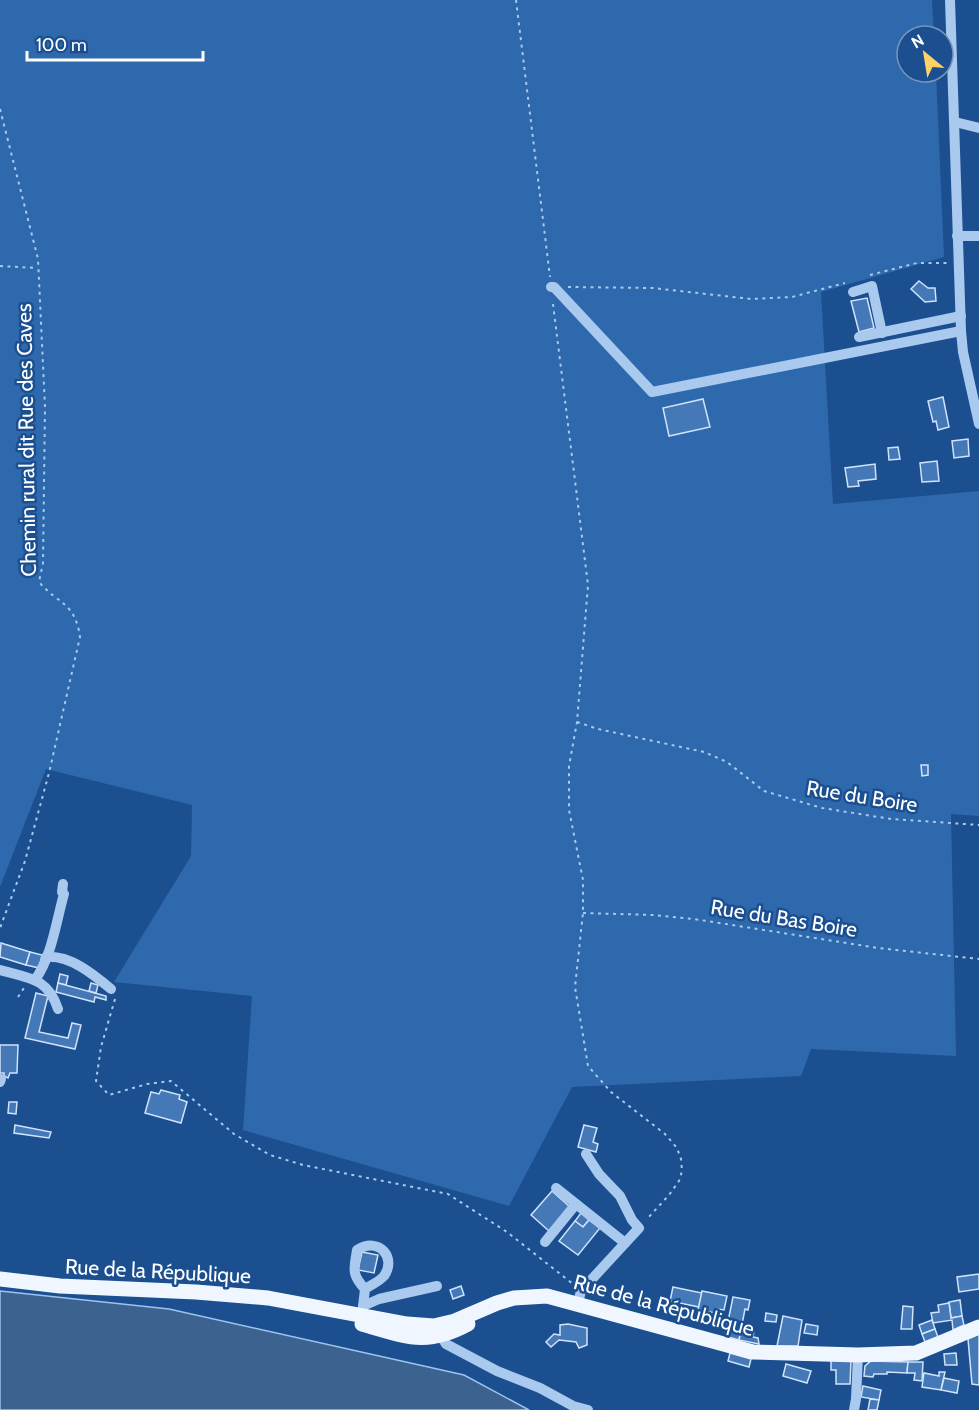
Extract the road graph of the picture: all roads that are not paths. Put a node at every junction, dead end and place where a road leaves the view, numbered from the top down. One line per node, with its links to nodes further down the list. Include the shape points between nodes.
1 (950, 0): 2 (street)
2 (955, 122): 3 (street); 4 (street)
3 (979, 128)
4 (957, 236): 5 (street); 8 (street)
5 (979, 236)
6 (854, 286): 10 (street, via 872,286)
7 (553, 287): 9 (street, via 652,392)
8 (961, 316): 9 (street); 10 (street)
9 (961, 331): 12 (street)
10 (882, 333): 11 (street)
11 (860, 337)
12 (979, 424)
13 (63, 884): 14 (street, via 64,894)
14 (46, 957): 16 (street); 17 (street, via 59,956 76,964)
15 (0, 970): 16 (street)
16 (35, 980): 18 (street, via 53,996)
17 (111, 989)
18 (58, 1010)
19 (586, 1154): 23 (street, via 620,1196 639,1228)
20 (556, 1188): 21 (street)
21 (576, 1204): 22 (street); 23 (street)
22 (545, 1242)
23 (626, 1243): 27 (street, via 581,1291)
24 (0, 1279): 28 (main road, Rue de la République, via 268,1298)
25 (437, 1286): 29 (street, via 379,1299)
26 (365, 1289): 29 (street)
27 (578, 1304): 31 (main road, Rue de la République, via 547,1296 514,1298); 32 (main road, Rue de la République, via 753,1352)
28 (314, 1307): 29 (main road, Rue de la République); 31 (main road, Rue de la République, via 410,1337 430,1339)
29 (363, 1310): 31 (main road, Rue de la République)
30 (979, 1327): 32 (main road, Rue de la République, via 916,1353)
31 (438, 1331): 33 (street, via 446,1344 497,1371)
32 (858, 1355): 34 (street)
33 (588, 1410)
34 (854, 1410)

